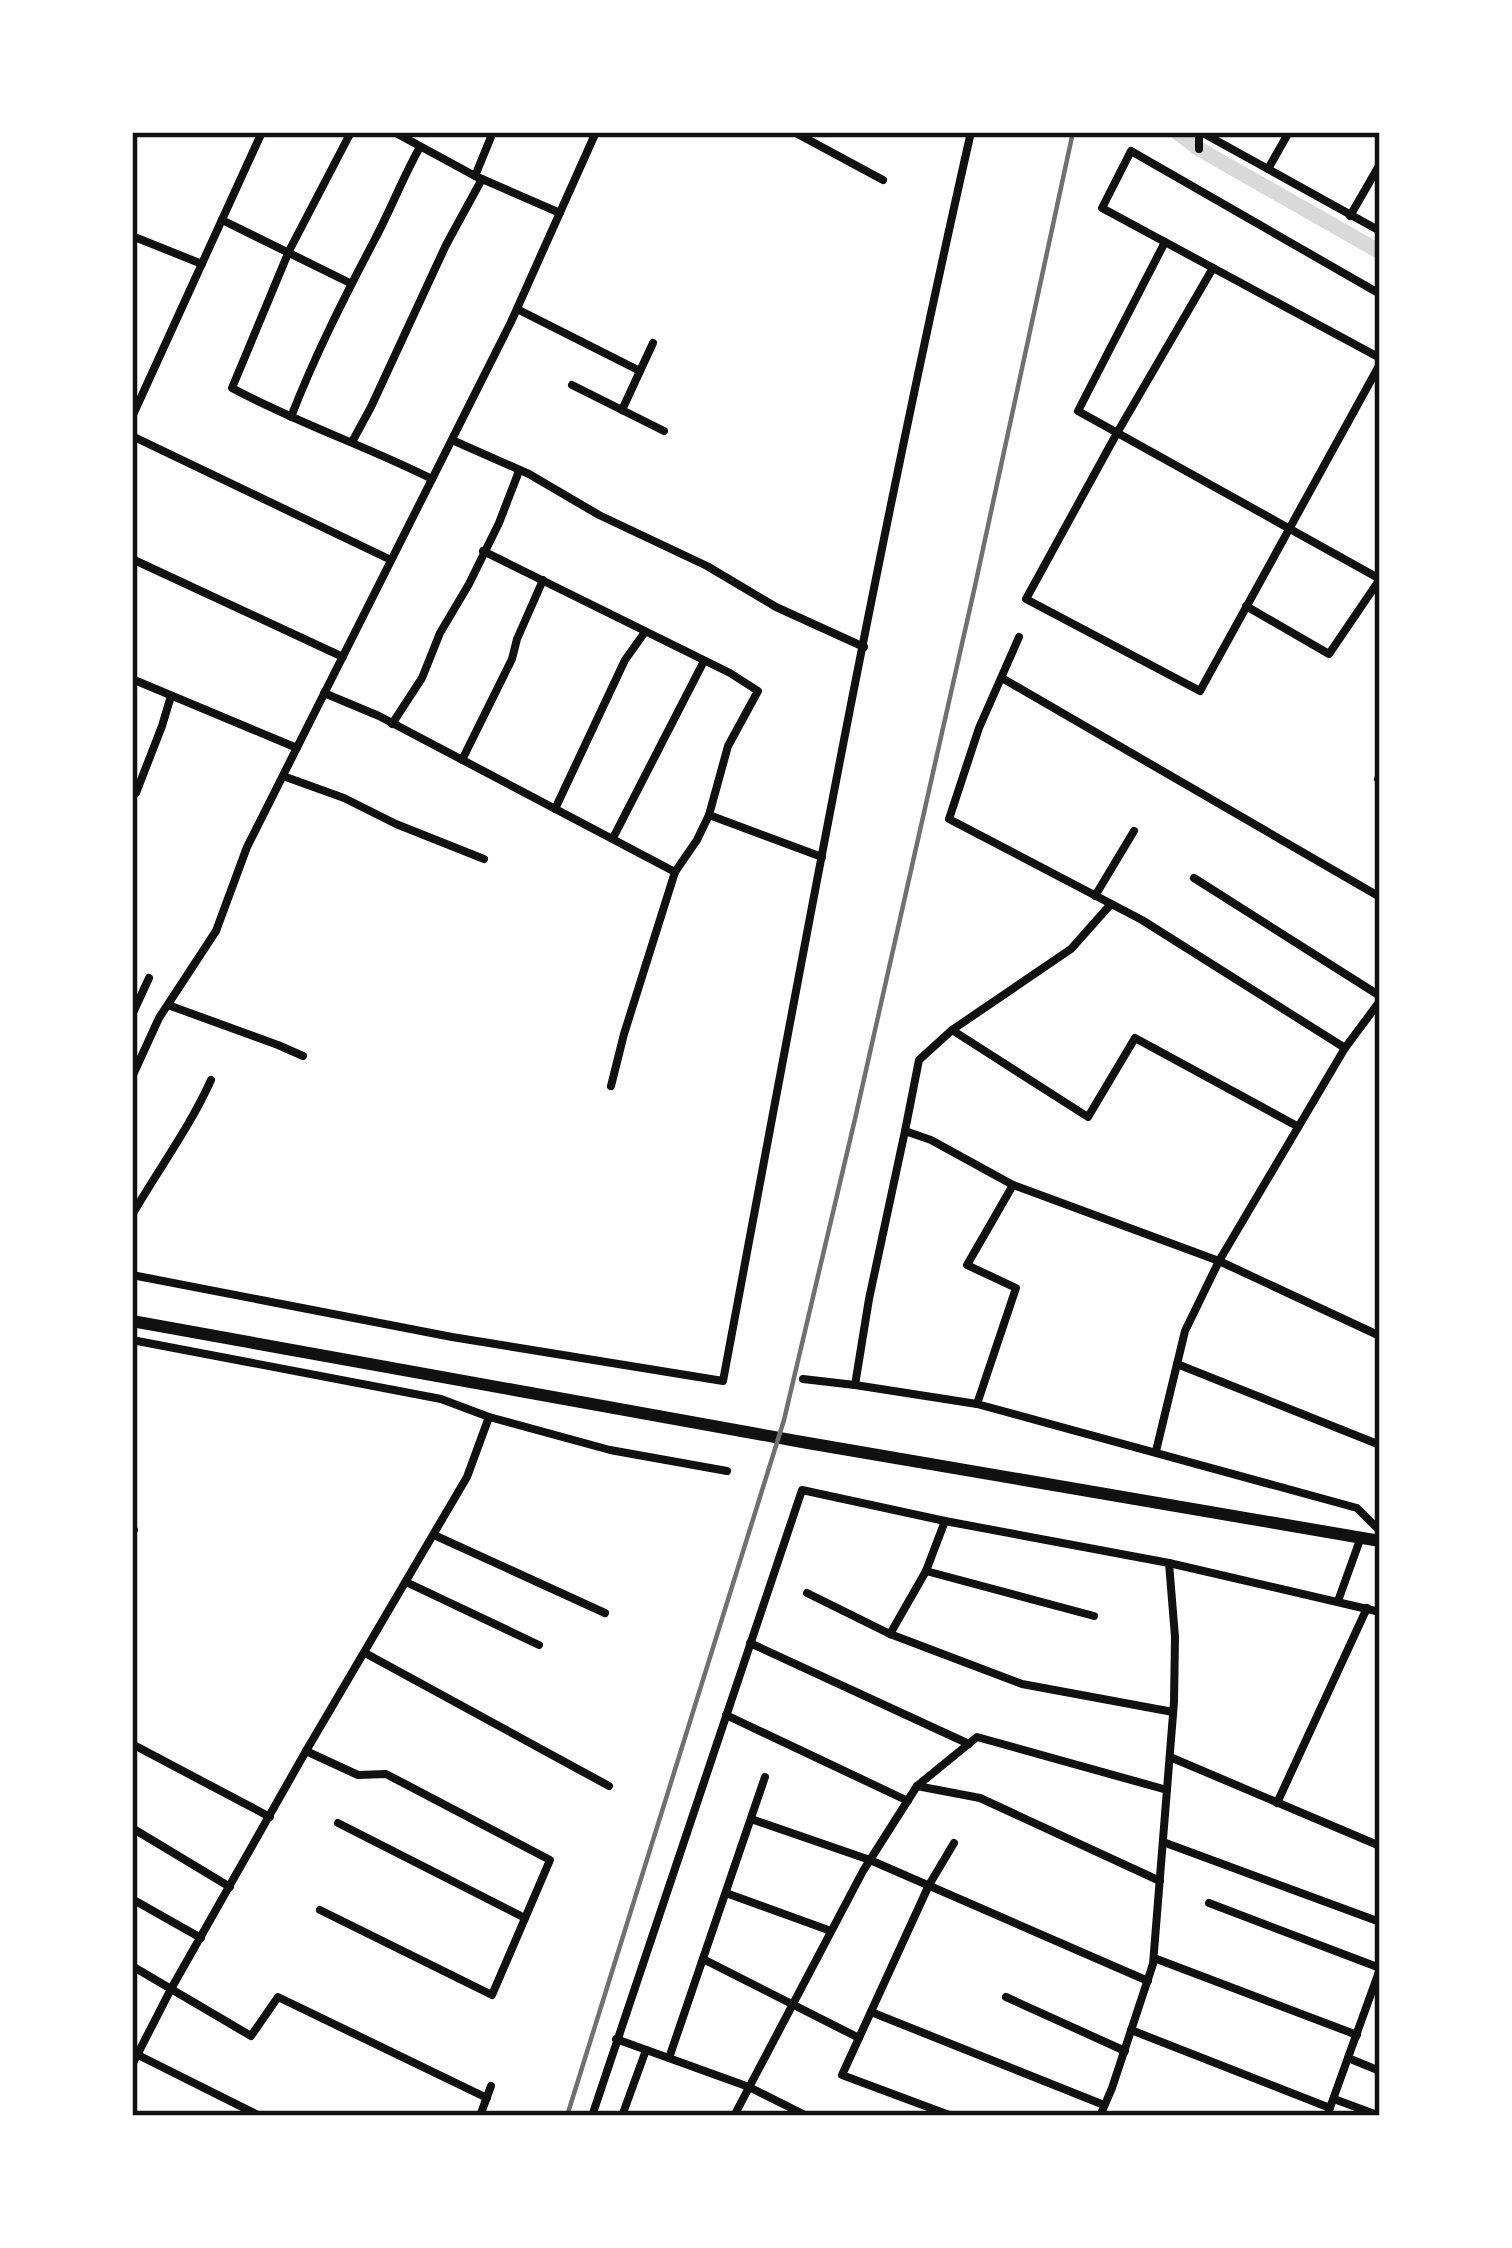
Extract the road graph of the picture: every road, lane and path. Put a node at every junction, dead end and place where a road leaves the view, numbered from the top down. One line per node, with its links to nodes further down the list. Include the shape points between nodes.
1 (262, 132): 20 (street)
2 (351, 132): 24 (street)
3 (394, 132): 10 (street)
4 (494, 132): 16 (street)
5 (596, 132): 18 (street)
6 (794, 132): 17 (street)
7 (971, 132): 53 (street)
8 (1200, 132): 11 (street); 15 (street)
9 (1289, 132): 15 (street)
10 (420, 147): 12 (street); 13 (street)
11 (1199, 149)
12 (434, 155): 13 (street); 16 (street)
13 (411, 163): 27 (street)
14 (1380, 164): 19 (street)
15 (1268, 169): 19 (street)
16 (478, 177): 18 (street); 41 (street)
17 (883, 180)
18 (560, 213): 29 (street)
19 (1350, 217): 21 (street)
20 (222, 220): 24 (street); 25 (street)
21 (1380, 231)
22 (132, 236): 25 (street)
23 (1165, 242): 26 (street); 28 (street, via 1102,208 1131,151); 38 (street, via 1078,411)
24 (289, 251): 27 (street); 36 (street, via 232,388)
25 (202, 264): 35 (street)
26 (1214, 268): 31 (street); 38 (street)
27 (350, 283): 36 (street)
28 (1380, 294)
29 (517, 309): 32 (street); 40 (street)
30 (652, 343): 32 (street)
31 (1380, 361): 44 (street)
32 (640, 371): 34 (street)
33 (572, 385): 34 (street)
34 (622, 410): 37 (street)
35 (132, 417)
36 (291, 417): 41 (street)
37 (664, 431)
38 (1117, 433): 44 (street); 50 (street, via 1026,599 1200,691)
39 (132, 436): 47 (street)
40 (452, 440): 42 (street); 43 (street)
41 (352, 442): 43 (street)
42 (519, 471): 45 (street); 53 (street)
43 (432, 479): 47 (street)
44 (1288, 528): 48 (street); 50 (street)
45 (483, 551): 49 (street); 60 (street)
46 (132, 560): 54 (street)
47 (392, 560): 54 (street)
48 (1380, 579): 50 (street, via 1329,654)
49 (543, 580): 51 (street); 62 (street)
50 (1246, 606)
51 (645, 632): 55 (street); 65 (street)
52 (1019, 638): 56 (street)
53 (864, 647): 69 (street)
54 (343, 656): 58 (street)
55 (704, 661): 66 (street, via 758,691 728,746); 68 (street)
56 (1002, 678): 73 (street, via 949,819); 74 (street)
57 (132, 679): 59 (street)
58 (324, 694): 60 (street); 61 (street)
59 (171, 696): 61 (street); 64 (street)
60 (392, 724): 62 (street)
61 (297, 748): 63 (street)
62 (462, 760): 65 (street)
63 (283, 776): 70 (street); 78 (street, via 216,932)
64 (132, 797)
65 (555, 809): 68 (street)
66 (709, 815): 69 (street); 71 (street)
67 (1134, 831): 73 (street)
68 (613, 838): 71 (street)
69 (822, 856): 91 (street, via 723,1381)
70 (484, 860)
71 (675, 872): 85 (street)
72 (1194, 878): 77 (street)
73 (1095, 896): 75 (street)
74 (1380, 897)
75 (1111, 904): 80 (street, via 1071,949); 81 (street)
76 (148, 978): 79 (street)
77 (1380, 998): 81 (street)
78 (168, 1005): 82 (street); 83 (street)
79 (132, 1015)
80 (952, 1030): 86 (street, via 1088,1117 1135,1038); 87 (street, via 920,1060)
81 (1345, 1048): 86 (street)
82 (303, 1056)
83 (132, 1077)
84 (212, 1080): 89 (street)
85 (611, 1086)
86 (1297, 1126): 90 (street)
87 (905, 1131): 88 (street); 97 (street)
88 (1013, 1185): 90 (street); 98 (street, via 967,1265 1016,1288)
89 (132, 1215)
90 (1219, 1262): 93 (street); 95 (street)
91 (132, 1275)
92 (132, 1321): 106 (main road)
93 (1380, 1336)
94 (132, 1340): 99 (street, via 441,1399)
95 (1177, 1364): 100 (street); 101 (street)
96 (803, 1379): 97 (street)
97 (855, 1385): 98 (street)
98 (976, 1404): 101 (street)
99 (490, 1417): 102 (street); 105 (street)
100 (1380, 1445)
101 (1156, 1451): 104 (street, via 1357,1508)
102 (727, 1471)
103 (945, 1522): 108 (street); 109 (street); 118 (street, via 802,1490)
104 (1380, 1531)
105 (434, 1535): 110 (street); 115 (street)
106 (1361, 1537): 107 (main road); 112 (street)
107 (1380, 1540)
108 (1169, 1563): 112 (street); 121 (street)
109 (926, 1571): 116 (street); 117 (street)
110 (406, 1582): 119 (street); 120 (street)
111 (807, 1593): 117 (street)
112 (1338, 1601): 113 (street)
113 (1367, 1608): 114 (street); 132 (street)
114 (1380, 1612)
115 (605, 1613)
116 (1094, 1616)
117 (890, 1634): 121 (street, via 1022,1684)
118 (750, 1643): 122 (street); 124 (street)
119 (539, 1645)
120 (365, 1653): 125 (street); 128 (street)
121 (1173, 1712): 126 (street)
122 (726, 1715): 131 (street); 166 (street)
123 (132, 1744): 133 (street)
124 (969, 1744): 129 (street); 130 (street, via 977,1737)
125 (306, 1751): 133 (street); 148 (street, via 358,1775 386,1774 550,1860)
126 (1170, 1757): 130 (street); 132 (street)
127 (765, 1778): 134 (street)
128 (609, 1786)
129 (917, 1786): 131 (street); 141 (street, via 980,1798)
130 (1167, 1790): 137 (street)
131 (908, 1801): 140 (street)
132 (1277, 1803): 139 (street)
133 (270, 1817): 143 (street)
134 (751, 1819): 140 (street); 144 (street)
135 (338, 1823): 148 (street)
136 (132, 1828): 143 (street)
137 (1163, 1842): 141 (street); 149 (street)
138 (954, 1844): 142 (street)
139 (1380, 1846)
140 (870, 1860): 142 (street); 150 (street)
141 (1160, 1881): 153 (street)
142 (928, 1885): 156 (street); 162 (street)
143 (230, 1887): 151 (street)
144 (726, 1893): 150 (street); 152 (street)
145 (132, 1899): 151 (street)
146 (1209, 1903): 155 (street)
147 (320, 1910): 148 (street, via 492,1995)
148 (525, 1918)
149 (1380, 1922)
150 (831, 1931): 161 (street)
151 (201, 1938): 158 (street)
152 (703, 1959): 161 (street); 170 (street)
153 (1154, 1961): 156 (street); 157 (street); 164 (street)
154 (132, 1966): 158 (street)
155 (1380, 1969): 160 (street)
156 (1130, 1973): 157 (street)
157 (1148, 1981): 163 (street)
158 (171, 1989): 169 (street); 176 (street, via 251,2036 278,1997)
159 (1006, 1997): 168 (street)
160 (1375, 1999): 164 (street)
161 (792, 2005): 165 (street); 175 (street)
162 (871, 2012): 165 (street); 178 (street)
163 (1131, 2030): 168 (street); 177 (street)
164 (1357, 2035): 171 (street)
165 (859, 2038): 185 (street, via 842,2074)
166 (616, 2039): 167 (street); 181 (street)
167 (646, 2050): 170 (street); 182 (street)
168 (1125, 2051): 178 (street)
169 (135, 2054): 172 (street); 179 (street)
170 (669, 2058): 175 (street)
171 (1348, 2058): 173 (street); 177 (street)
172 (132, 2065)
173 (1380, 2071)
174 (491, 2086): 176 (street)
175 (748, 2087): 183 (street); 184 (street)
176 (487, 2098): 180 (street)
177 (1330, 2107): 186 (street)
178 (1102, 2113)
179 (260, 2116)
180 (480, 2116)
181 (592, 2116)
182 (622, 2116)
183 (734, 2116)
184 (807, 2116)
185 (952, 2116)
186 (1380, 2116)

